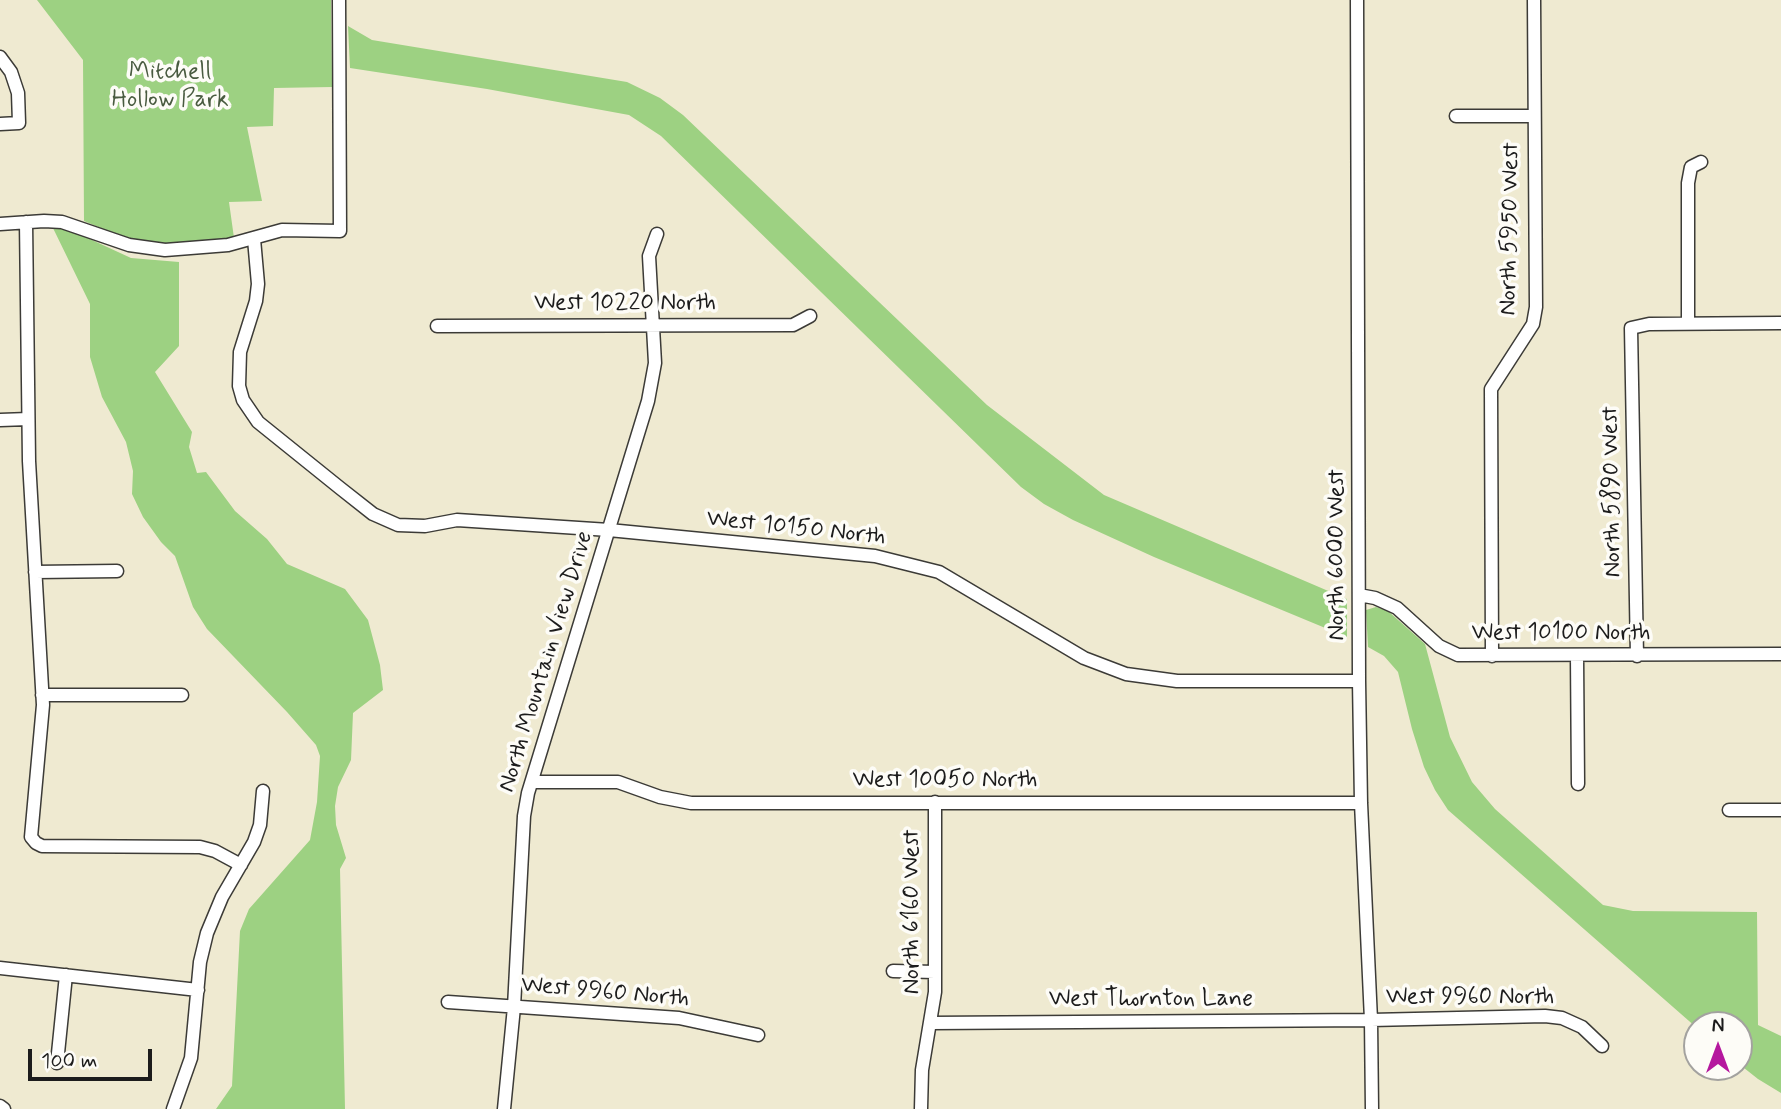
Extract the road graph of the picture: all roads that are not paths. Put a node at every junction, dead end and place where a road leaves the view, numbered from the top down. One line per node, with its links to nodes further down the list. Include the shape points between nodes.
1 (339, 0): 12 (street, via 340,231 282,230)
2 (1357, 0): 23 (street, North 6000 West)
3 (1534, 0): 6 (street, North 5950 West)
4 (0, 57): 7 (street, via 18,93 19,123)
5 (1456, 116): 6 (street)
6 (1533, 116): 25 (street, North 5950 West, via 1536,307 1533,324 1491,390)
7 (0, 124)
8 (1701, 162): 14 (street, via 1691,167 1688,183)
9 (26, 222): 10 (street); 12 (street, via 62,222 129,246 165,250); 19 (street)
10 (0, 224)
11 (657, 234): 16 (street, North Mountain View Drive, via 649,256)
12 (254, 239): 20 (street, West 10150 North, via 258,284 240,352 240,386 243,400 258,422 373,514 398,525 457,520)
13 (810, 316): 16 (street, West 10220 North, via 793,325)
14 (1688, 323): 15 (street); 27 (street, North 5890 West, via 1631,328)
15 (1781, 323)
16 (652, 325): 17 (street, West 10220 North); 20 (street, North Mountain View Drive, via 655,363 648,401)
17 (437, 326)
18 (0, 419): 19 (street)
19 (28, 419): 22 (street)
20 (609, 530): 28 (street, West 10150 North, via 875,556 939,572 1084,658 1126,674 1177,681); 31 (street, North Mountain View Drive)
21 (117, 571): 22 (street)
22 (35, 572): 29 (street)
23 (1359, 595): 25 (street, West 10100 North, via 1397,608 1439,646 1458,655); 28 (street, North 6000 West)
24 (1781, 654): 27 (street, West 10100 North)
25 (1492, 656): 26 (street, West 10100 North)
26 (1577, 656): 27 (street, West 10100 North); 32 (street)
27 (1637, 656)
28 (1359, 681): 35 (street, North 6000 West)
29 (42, 695): 30 (street); 38 (street, via 30,831 36,843 200,847)
30 (182, 695)
31 (533, 782): 34 (street, West 10050 North, via 618,782 691,803); 45 (street, North Mountain View Drive, via 524,816)
32 (1578, 784)
33 (263, 791): 38 (street, via 258,833)
34 (935, 802): 35 (street, West 10050 North); 41 (street, North 6160 West)
35 (1361, 803): 46 (street, North 6000 West)
36 (1729, 810): 37 (street)
37 (1781, 810)
38 (241, 865): 43 (street, via 211,920)
39 (0, 968): 42 (street)
40 (893, 971): 41 (street)
41 (935, 972): 47 (street, North 6160 West)
42 (66, 975): 43 (street); 50 (street)
43 (198, 990): 51 (street, via 191,1058)
44 (448, 1002): 45 (street, West 9960 North)
45 (514, 1007): 48 (street, West 9960 North, via 679,1018); 52 (street, North Mountain View Drive)
46 (1371, 1020): 47 (street, West Thornton Lane); 49 (street, West 9960 North, via 1545,1016 1582,1027); 54 (street, North 6000 West)
47 (932, 1023): 53 (street, North 6160 West, via 922,1070)
48 (758, 1035)
49 (1602, 1046)
50 (57, 1063)
51 (173, 1109)
52 (504, 1109)
53 (921, 1109)
54 (1372, 1109)

